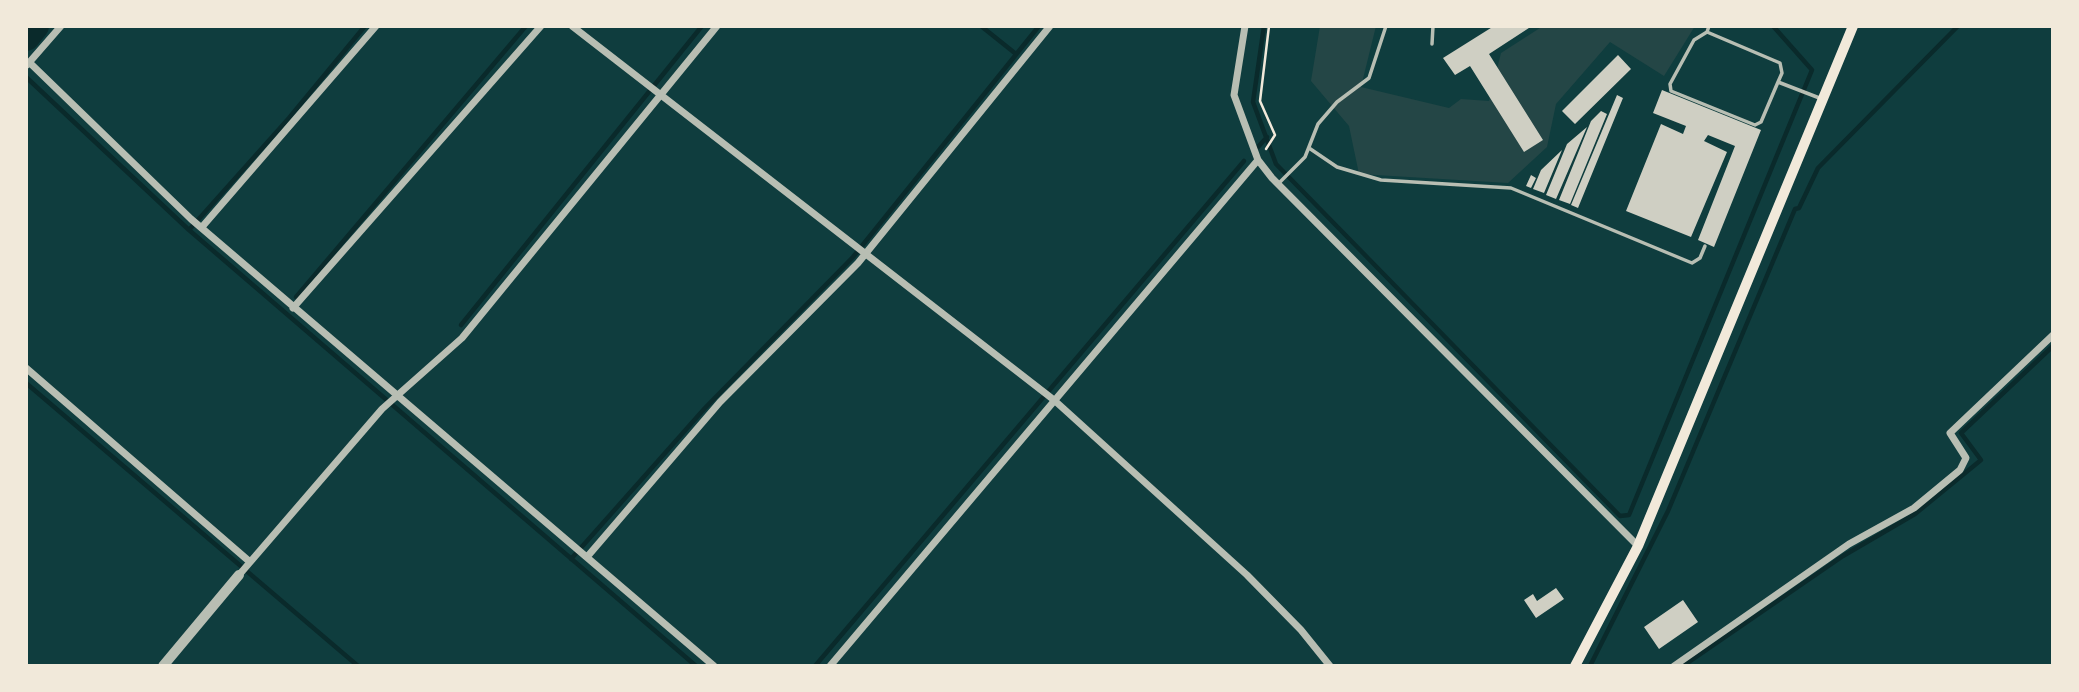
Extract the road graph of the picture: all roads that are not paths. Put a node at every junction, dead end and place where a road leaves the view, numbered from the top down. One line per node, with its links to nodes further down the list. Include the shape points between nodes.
1 (61, 26): 13 (street)
2 (376, 26): 20 (street)
3 (541, 26): 23 (street)
4 (572, 26): 15 (street)
5 (717, 26): 15 (street)
6 (1050, 26): 22 (street)
7 (1245, 26): 18 (street, via 1234,95)
8 (1386, 26): 17 (lane, via 1368,78 1318,124)
9 (1433, 26): 12 (lane)
10 (1853, 26): 16 (main road)
11 (1708, 29): 14 (lane, via 1780,64); 14 (lane, via 1694,40 1670,84 1671,91 1755,125 1761,122)
12 (1433, 44)
13 (28, 64): 20 (street)
14 (1778, 82): 16 (lane)
15 (656, 91): 22 (street); 26 (street, via 462,338)
16 (1823, 100): 28 (main road)
17 (1309, 148): 19 (lane); 21 (lane, via 1337,167 1381,180 1511,188 1692,263)
18 (1258, 160): 19 (street); 27 (street)
19 (1281, 181): 28 (street)
20 (201, 227): 23 (street)
21 (1705, 246)
22 (860, 251): 27 (street); 29 (street)
23 (293, 307): 26 (street)
24 (2053, 335): 37 (street, via 1950,433 1966,458 1960,470 1914,508 1849,544)
25 (26, 368): 30 (street)
26 (395, 398): 29 (street); 30 (street)
27 (1052, 398): 34 (street); 35 (street, via 1247,575)
28 (1638, 546): 36 (main road)
29 (582, 552): 33 (street)
30 (248, 564): 31 (street)
31 (239, 575): 32 (street)
32 (163, 666)
33 (714, 666)
34 (830, 666)
35 (1330, 666)
36 (1576, 666)
37 (1674, 666)

